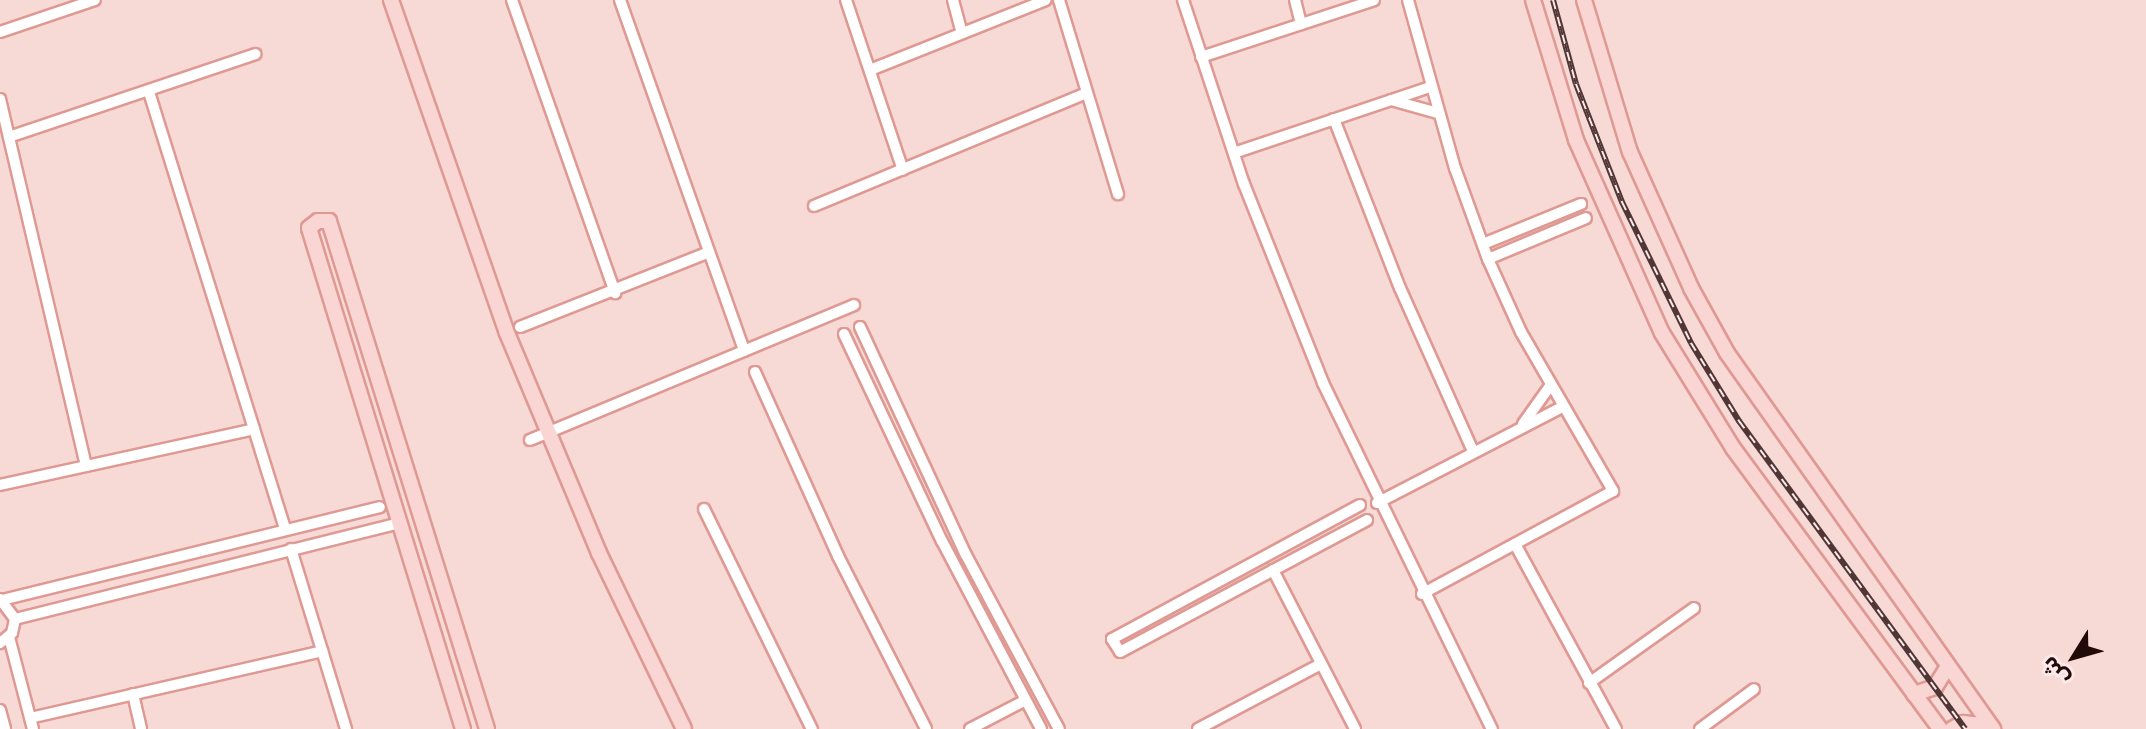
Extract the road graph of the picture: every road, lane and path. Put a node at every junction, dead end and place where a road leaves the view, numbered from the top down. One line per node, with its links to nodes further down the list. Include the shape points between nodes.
1 (95, 0): 16 (street)
2 (391, 0): 51 (street, via 471,240)
3 (512, 0): 38 (street)
4 (620, 0): 36 (street)
5 (846, 0): 20 (street)
6 (953, 0): 17 (street)
7 (1046, 0): 17 (street)
8 (1059, 0): 23 (street)
9 (1183, 0): 19 (street)
10 (1295, 0): 15 (street)
11 (1374, 0): 15 (street)
12 (1408, 0): 21 (street)
13 (1533, 0): 81 (street, via 1576,140 1662,333 1733,448)
14 (1584, 0): 77 (street, via 1630,152 1691,288 1768,416)
15 (1301, 24): 19 (street)
16 (0, 32)
17 (962, 33): 20 (street)
18 (255, 54): 22 (street)
19 (1201, 57): 29 (street)
20 (870, 70): 30 (street)
21 (1430, 87): 25 (street); 26 (street)
22 (149, 92): 28 (street); 50 (street)
23 (1087, 93): 30 (street); 31 (street)
24 (0, 99): 28 (street)
25 (1391, 100): 26 (street); 27 (street)
26 (1438, 113): 35 (street)
27 (1334, 119): 29 (street); 53 (street, via 1400,288)
28 (9, 137): 54 (street)
29 (1234, 153): 56 (street, via 1295,317)
30 (903, 170): 33 (street)
31 (1118, 194)
32 (1581, 204): 35 (street)
33 (814, 206)
34 (1586, 218): 37 (street)
35 (1483, 244): 37 (street)
36 (709, 252): 38 (street); 43 (street)
37 (1488, 259): 47 (street)
38 (615, 293): 40 (street)
39 (854, 305): 43 (street)
40 (520, 327)
41 (860, 327): 45 (street)
42 (844, 334): 46 (street)
43 (744, 351): 51 (street)
44 (755, 372): 93 (street, via 838,556)
45 (880, 372): 46 (street); 96 (street, via 959,541)
46 (865, 378): 82 (street)
47 (1550, 386): 48 (street); 49 (street)
48 (1562, 407): 49 (street); 65 (street, via 1613,491)
49 (1523, 424): 53 (street)
50 (254, 429): 54 (street); 62 (street)
51 (548, 433): 52 (street); 91 (street, via 632,627)
52 (530, 440)
53 (1473, 451): 56 (street)
54 (86, 466): 55 (street)
55 (0, 485)
56 (1377, 503): 68 (street)
57 (1360, 505): 63 (street)
58 (380, 507): 62 (street)
59 (704, 509): 92 (street)
60 (1367, 520): 64 (street)
61 (399, 523): 66 (street); 71 (street, via 309,228 318,221 329,221); 73 (street)
62 (285, 528): 69 (street)
63 (1314, 530): 64 (street); 67 (street, via 1112,639 1120,652)
64 (1322, 544): 67 (street)
65 (1515, 544): 68 (street); 78 (street)
66 (291, 549): 72 (street); 75 (street)
67 (1273, 570): 76 (street)
68 (1422, 594): 99 (street)
69 (1, 600): 72 (street)
70 (1694, 608): 78 (street)
71 (451, 613): 73 (street); 90 (street)
72 (15, 619): 74 (street)
73 (429, 620): 89 (street)
74 (4, 640): 84 (street)
75 (322, 651): 80 (street); 88 (street)
76 (1321, 664): 97 (street); 98 (street)
77 (1947, 668): 81 (street, via 1935,687); 85 (street)
78 (1589, 683): 100 (street)
79 (1754, 689): 101 (street)
80 (133, 694): 84 (street); 87 (street)
81 (1914, 694): 102 (street)
82 (1024, 701): 94 (street); 95 (street)
83 (0, 710): 86 (street)
84 (31, 723)
85 (1992, 727): 103 (street, via 1963,723)
86 (5, 729)
87 (141, 729)
88 (346, 729)
89 (463, 729)
90 (487, 729)
91 (684, 729)
92 (812, 729)
93 (926, 729)
94 (970, 729)
95 (1041, 729)
96 (1059, 729)
97 (1198, 729)
98 (1355, 729)
99 (1492, 729)
100 (1616, 729)
101 (1700, 729)
102 (1940, 729)
103 (1952, 729)

